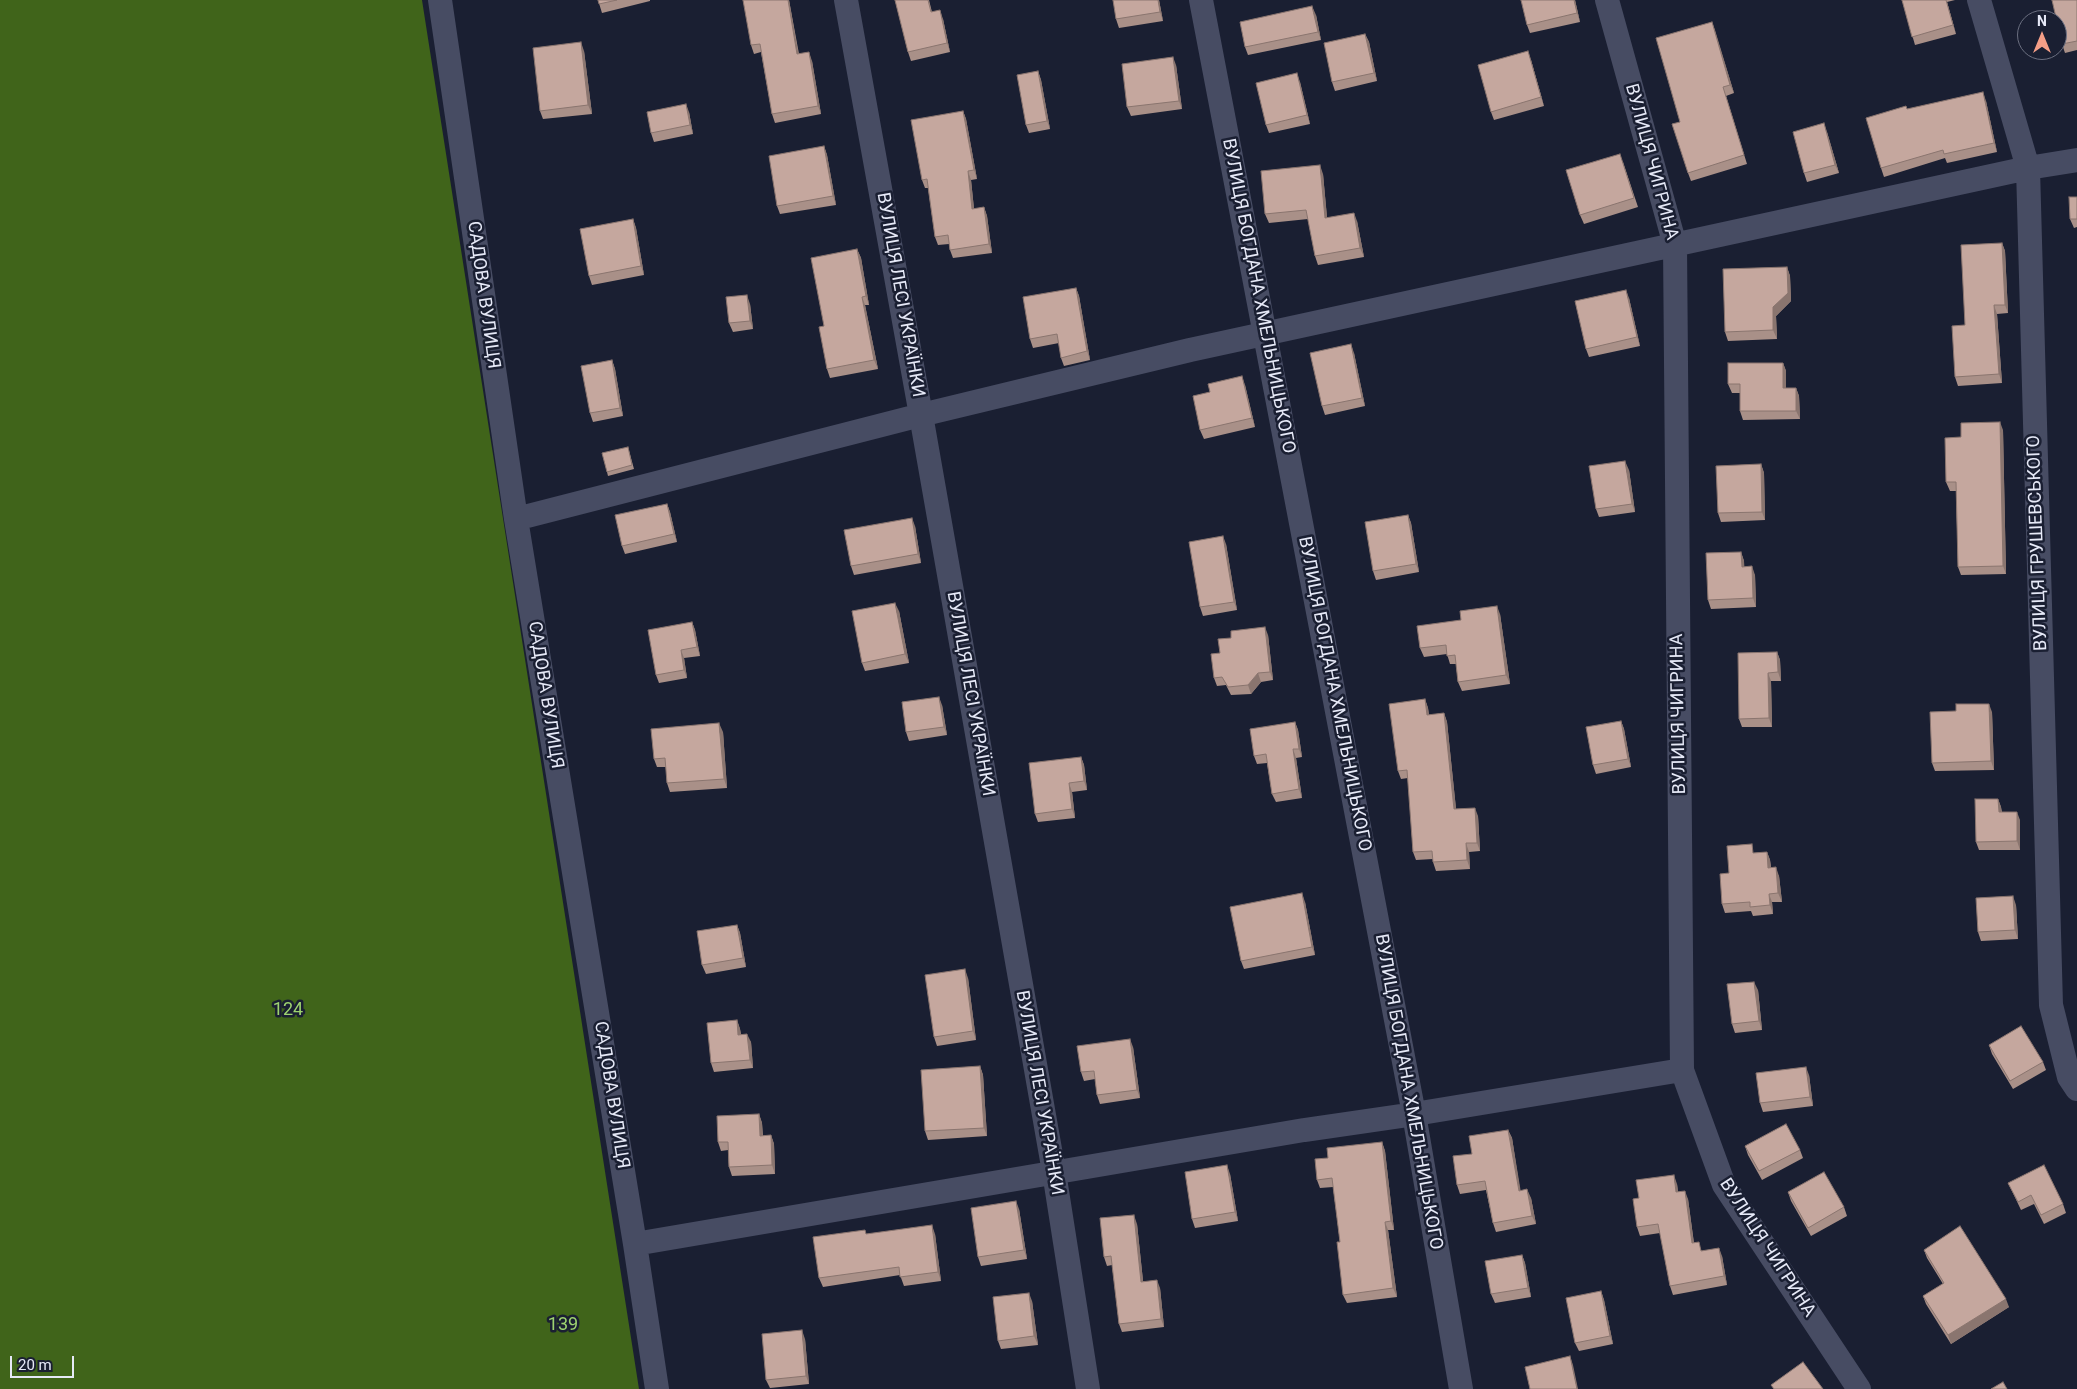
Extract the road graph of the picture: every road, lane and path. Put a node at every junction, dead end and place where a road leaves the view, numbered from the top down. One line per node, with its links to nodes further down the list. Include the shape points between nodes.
1 (440, 0): 11 (street, САДОВА ВУЛИЦЯ)
2 (846, 0): 10 (street, ВУЛИЦЯ ЛЕСІ УКРАЇНКИ)
3 (1201, 0): 9 (street, ВУЛИЦЯ БОГДАНА ХМЕЛЬНИЦЬКОГО)
4 (1607, 0): 8 (street, ВУЛИЦЯ ЧИГРИНА)
5 (1979, 0): 7 (street, ВУЛИЦЯ ГРУШЕВСЬКОГО)
6 (2077, 160): 7 (street)
7 (2028, 168): 8 (street); 13 (street, ВУЛИЦЯ ГРУШЕВСЬКОГО, via 2050,1005 2069,1077)
8 (1675, 245): 9 (street); 12 (street, ВУЛИЦЯ ЧИГРИНА)
9 (1266, 334): 10 (street); 14 (street, ВУЛИЦЯ БОГДАНА ХМЕЛЬНИЦЬКОГО)
10 (921, 415): 11 (street); 15 (street, ВУЛИЦЯ ЛЕСІ УКРАЇНКИ)
11 (516, 518): 16 (street, САДОВА ВУЛИЦЯ)
12 (1682, 1070): 14 (street); 20 (street, ВУЛИЦЯ ЧИГРИНА, via 1724,1185)
13 (2077, 1089)
14 (1414, 1114): 15 (street); 19 (street, ВУЛИЦЯ БОГДАНА ХМЕЛЬНИЦЬКОГО)
15 (1054, 1172): 16 (street); 18 (street, ВУЛИЦЯ ЛЕСІ УКРАЇНКИ)
16 (635, 1244): 17 (street, САДОВА ВУЛИЦЯ)
17 (657, 1389)
18 (1088, 1389)
19 (1461, 1389)
20 (1859, 1389)

